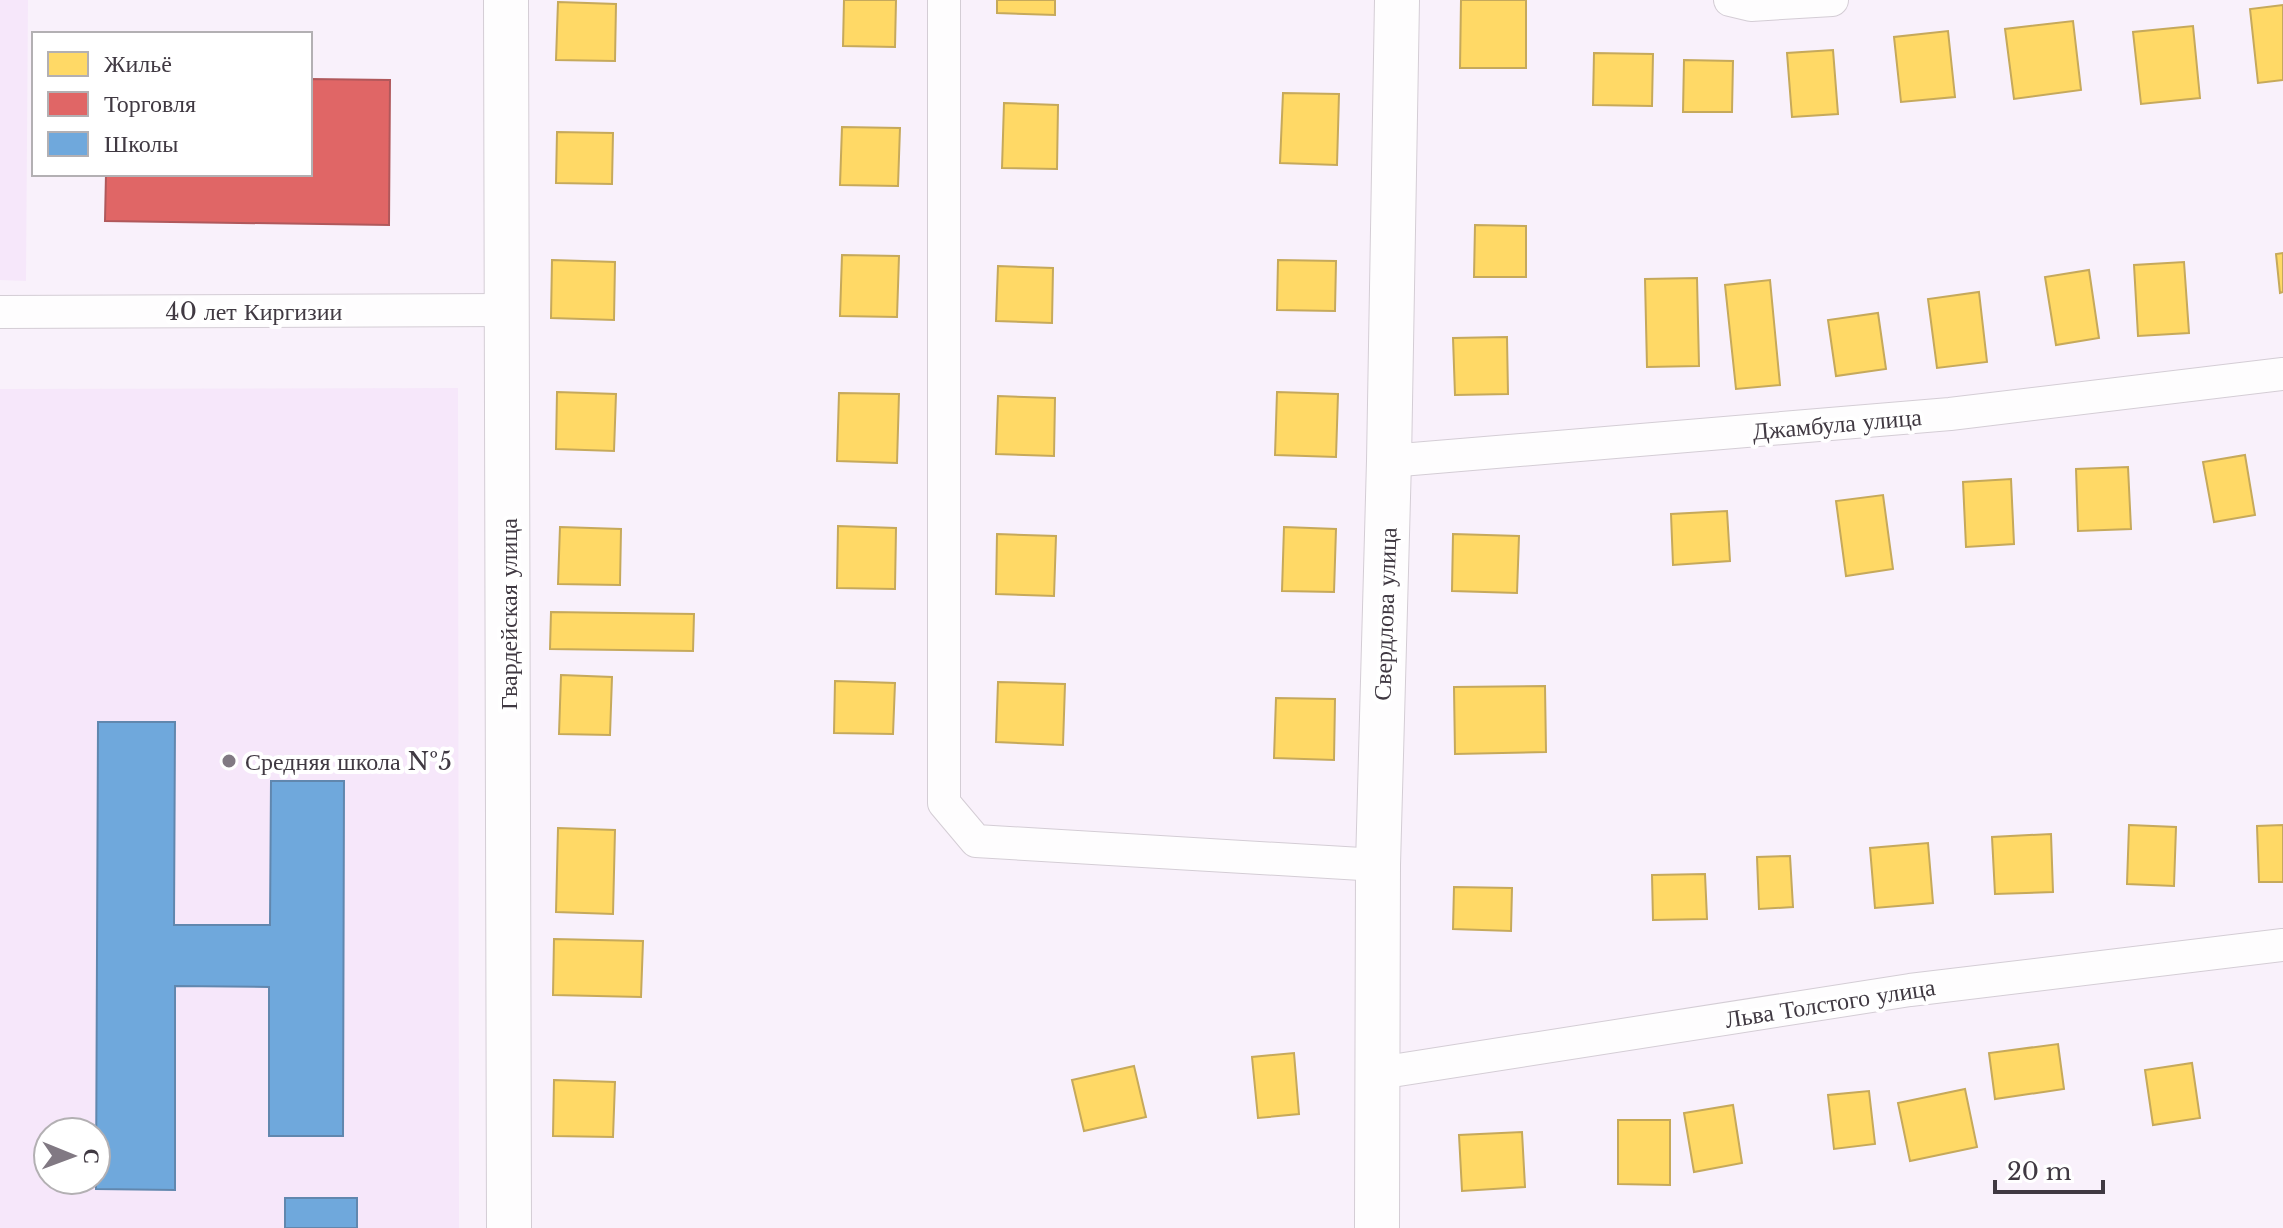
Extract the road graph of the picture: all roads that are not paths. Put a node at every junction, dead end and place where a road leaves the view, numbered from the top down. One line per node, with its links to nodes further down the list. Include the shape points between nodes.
1 (506, 0): 6 (street, Гвардейская улица)
2 (944, 0): 10 (street, via 944,803 976,841)
3 (1397, 0): 9 (street, Свердлова улица)
4 (1730, 0): 5 (street, via 1751,5)
5 (1832, 0)
6 (507, 310): 7 (street, 40 лет Киргизии); 13 (street, Гвардейская улица)
7 (0, 312)
8 (2283, 374): 9 (street, Джамбула улица, via 1950,414)
9 (1389, 461): 10 (street, Свердлова улица)
10 (1378, 865): 12 (street, Свердлова улица)
11 (2283, 945): 12 (street, Льва Толстого улица, via 1910,990)
12 (1379, 1073): 14 (street, Свердлова улица)
13 (509, 1228)
14 (1377, 1228)

